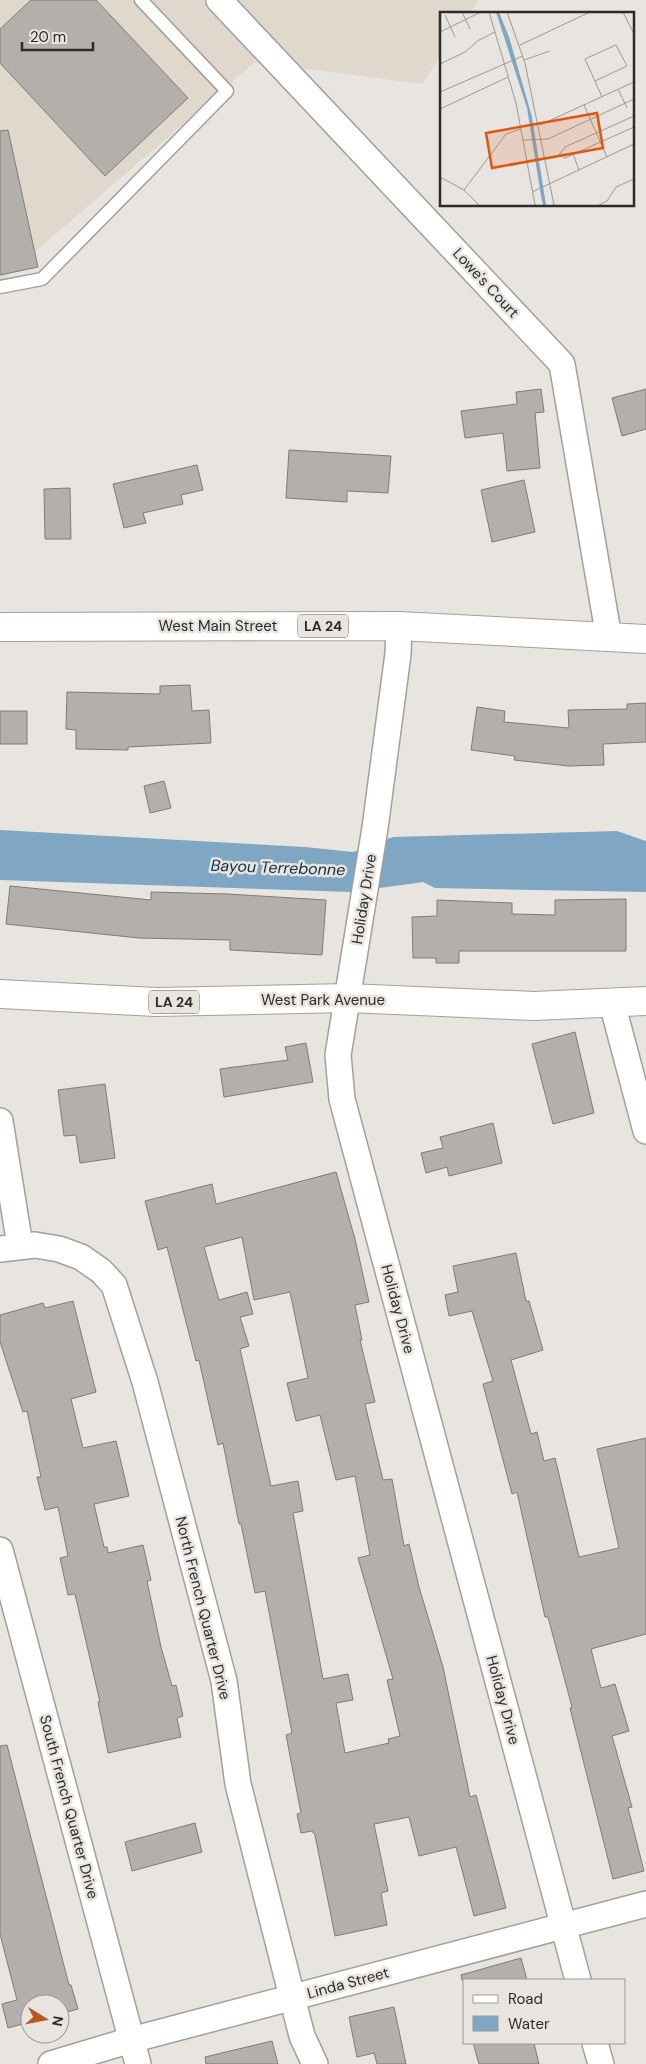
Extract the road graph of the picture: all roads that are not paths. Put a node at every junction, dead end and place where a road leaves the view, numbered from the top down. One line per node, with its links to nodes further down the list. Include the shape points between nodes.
1 (140, 0): 3 (lane, via 228,91 42,278)
2 (219, 0): 6 (street, Lowe's Court, via 562,364)
3 (0, 287)
4 (399, 626): 5 (main road, West Main Street / LA 24); 6 (main road, West Main Street / LA 24); 9 (street, Holiday Drive, via 375,828)
5 (0, 627)
6 (609, 638): 7 (main road, West Main Street / LA 24)
7 (646, 639)
8 (0, 994): 9 (main road, West Park Avenue / LA 24, via 156,1002)
9 (348, 998): 11 (main road, West Park Avenue / LA 24, via 534,1006); 18 (street, Holiday Drive, via 338,1054 342,1099)
10 (646, 1001): 11 (main road, West Park Avenue / LA 24)
11 (612, 1002): 12 (street)
12 (640, 1082): 14 (street)
13 (0, 1121): 15 (street)
14 (646, 1131)
15 (10, 1247): 20 (street, North French Quarter Drive, via 59,1249 102,1271 114,1285 145,1382 224,1681 238,1784)
16 (0, 1550): 21 (street, South French Quarter Drive)
17 (646, 1904): 18 (street, Linda Street)
18 (564, 1926): 19 (street, Holiday Drive); 20 (street, Linda Street)
19 (578, 1979)
20 (292, 1997): 21 (street, Linda Street); 25 (street, North French Quarter Drive, via 302,2036)
21 (131, 2040): 23 (street, Linda Street); 24 (street, South French Quarter Drive)
22 (595, 2044): 26 (street)
23 (51, 2064)
24 (138, 2064)
25 (315, 2064)
26 (601, 2064)

